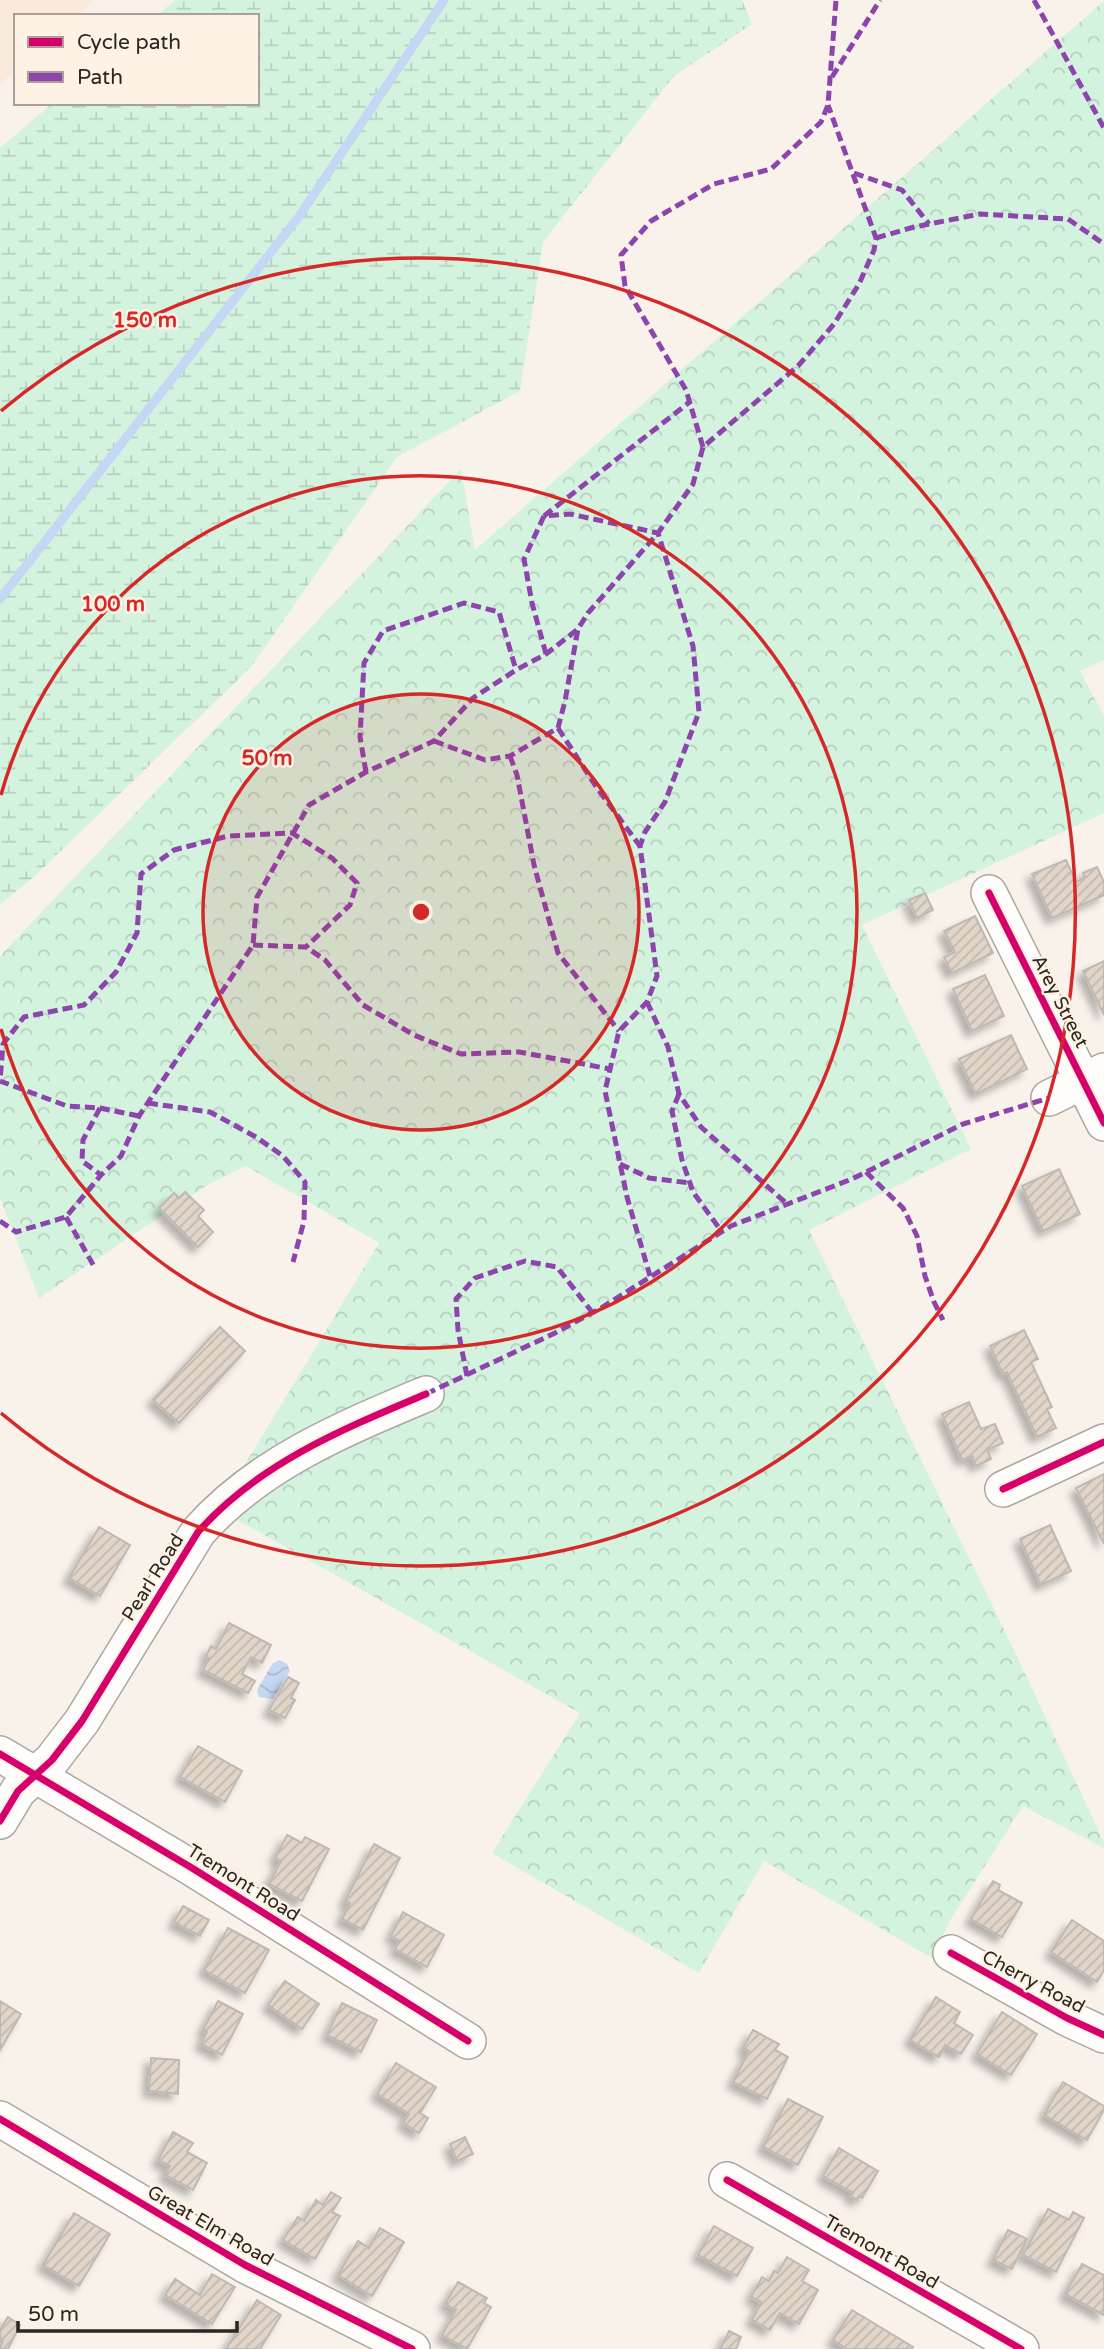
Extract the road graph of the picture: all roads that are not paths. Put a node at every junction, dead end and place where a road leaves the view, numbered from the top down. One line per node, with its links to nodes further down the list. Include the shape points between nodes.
1 (989, 893): 2 (street, Arey Street)
2 (1094, 1076): 3 (street); 4 (street, Arey Street)
3 (1049, 1098)
4 (1104, 1123)
5 (426, 1394): 9 (street, Pearl Road, via 302,1452 218,1509 198,1532 82,1721)
6 (1104, 1443): 7 (street)
7 (1003, 1489)
8 (0, 1754): 9 (street, Tremont Road)
9 (36, 1775): 10 (street, Pearl Road, via 18,1791); 13 (street, Tremont Road)
10 (0, 1821)
11 (951, 1953): 12 (street, Cherry Road)
12 (1104, 2035)
13 (468, 2042)
14 (0, 2119): 16 (street, Great Elm Road, via 245,2265)
15 (727, 2180): 17 (street, Tremont Road)
16 (412, 2349)
17 (1021, 2349)

